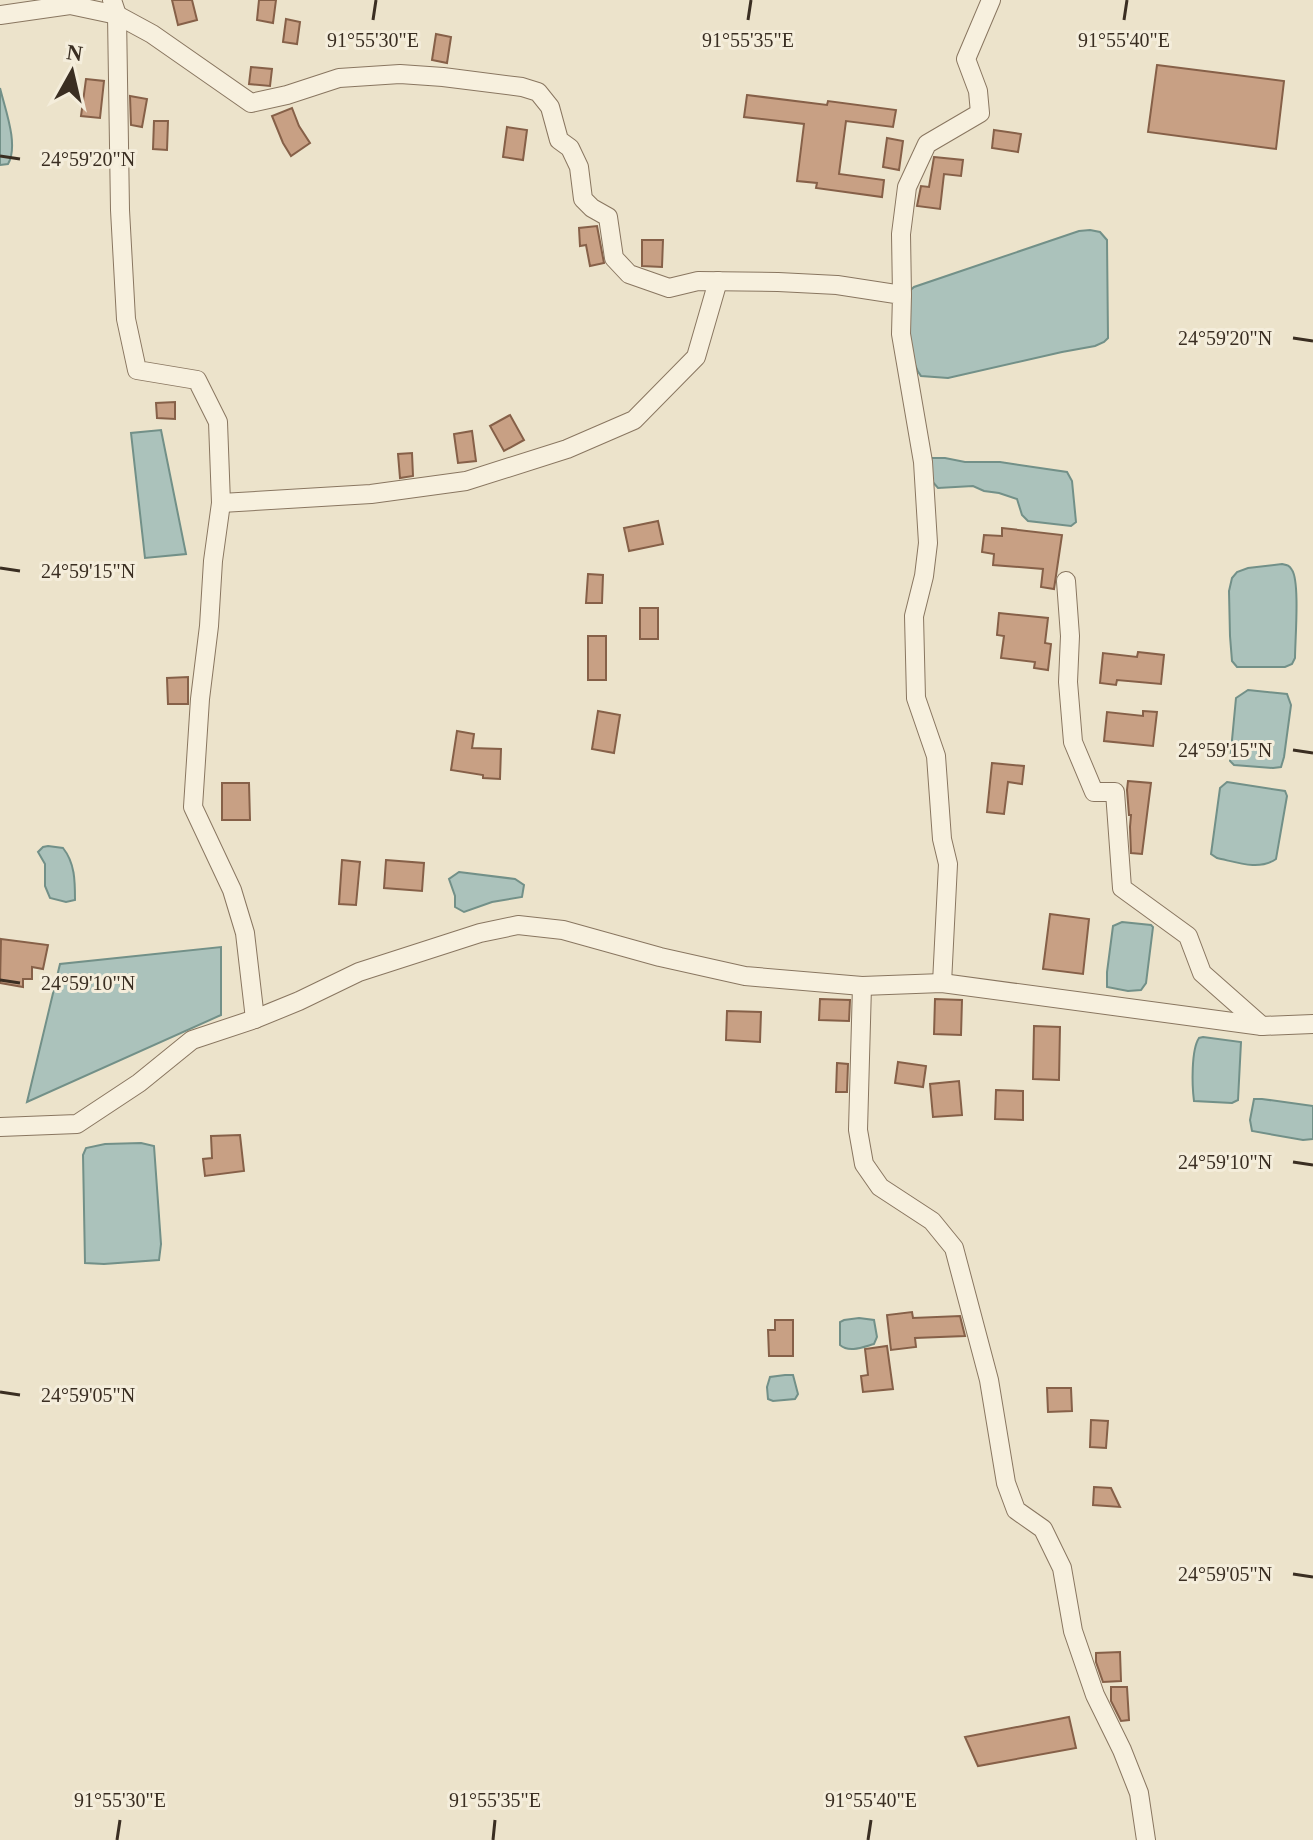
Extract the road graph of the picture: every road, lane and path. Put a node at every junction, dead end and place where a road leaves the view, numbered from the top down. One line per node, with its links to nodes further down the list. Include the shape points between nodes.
1 (991, 0): 5 (street, via 966,59 980,113 927,144 907,187)
2 (114, 7): 3 (street, via 70,5); 4 (street, via 251,103 339,78 400,74 538,92 550,107 559,140 570,148 579,167 583,199 608,217 614,258 629,274 669,288); 6 (street, via 126,319 134,357 137,370 197,380 218,422)
3 (0, 15)
4 (718, 281): 5 (street, via 837,285); 6 (street, via 696,357 634,420 567,449 466,481 371,494)
5 (902, 295): 8 (street, via 901,334 928,517 924,576 914,616 916,698 936,756 948,864)
6 (221, 503): 10 (street, via 193,807 232,890 245,933)
7 (1066, 581): 12 (street, via 1073,742 1094,792 1115,792 1122,888 1188,936 1202,973)
8 (942, 983): 9 (street); 12 (street)
9 (862, 986): 10 (street, via 745,976 563,930 518,925 359,972); 14 (street, via 858,1130 864,1164 880,1187 932,1221 954,1248 989,1380 1006,1483 1016,1510 1043,1529 1062,1568 1073,1631 1139,1793)
10 (255, 1019): 13 (street, via 192,1040 77,1124)
11 (1313, 1024): 12 (street)
12 (1262, 1026)
13 (0, 1127)
14 (1146, 1840)

